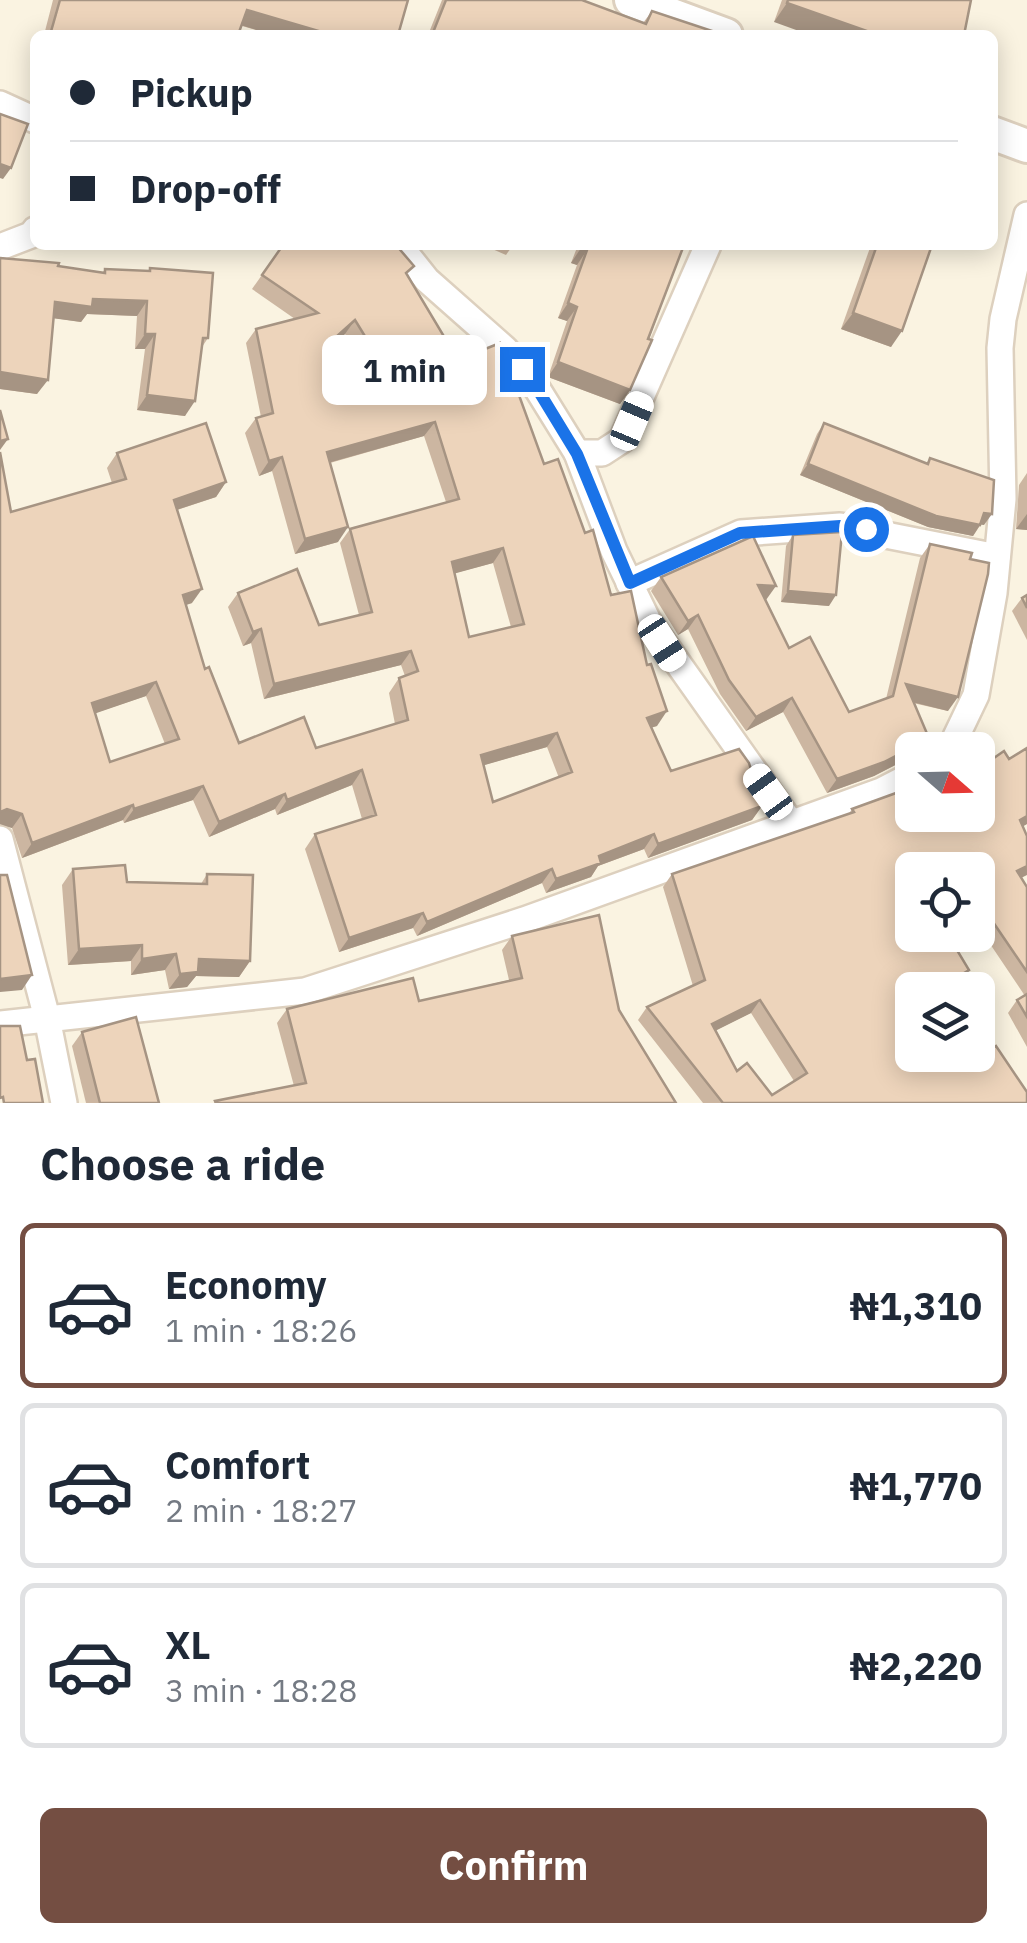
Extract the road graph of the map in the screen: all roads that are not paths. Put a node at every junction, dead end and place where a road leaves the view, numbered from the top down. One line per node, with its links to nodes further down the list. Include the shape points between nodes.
1 (632, 0): 2 (street)
2 (713, 30)
3 (0, 104): 4 (street)
4 (30, 118)
5 (998, 135): 6 (street)
6 (1027, 146)
7 (1027, 215): 13 (street, via 1002,318)
8 (30, 235): 9 (street)
9 (0, 247)
10 (402, 250): 12 (street, via 505,348)
11 (706, 250): 12 (street, via 622,440 602,453)
12 (577, 454): 14 (street)
13 (997, 557): 14 (street, via 840,526 740,533); 15 (street, via 976,694)
14 (630, 583): 17 (street, via 676,665)
15 (958, 732)
16 (895, 784): 17 (street)
17 (791, 824): 19 (street, via 305,991)
18 (0, 839): 19 (street)
19 (47, 1018): 20 (street); 21 (street)
20 (0, 1024)
21 (64, 1103)

